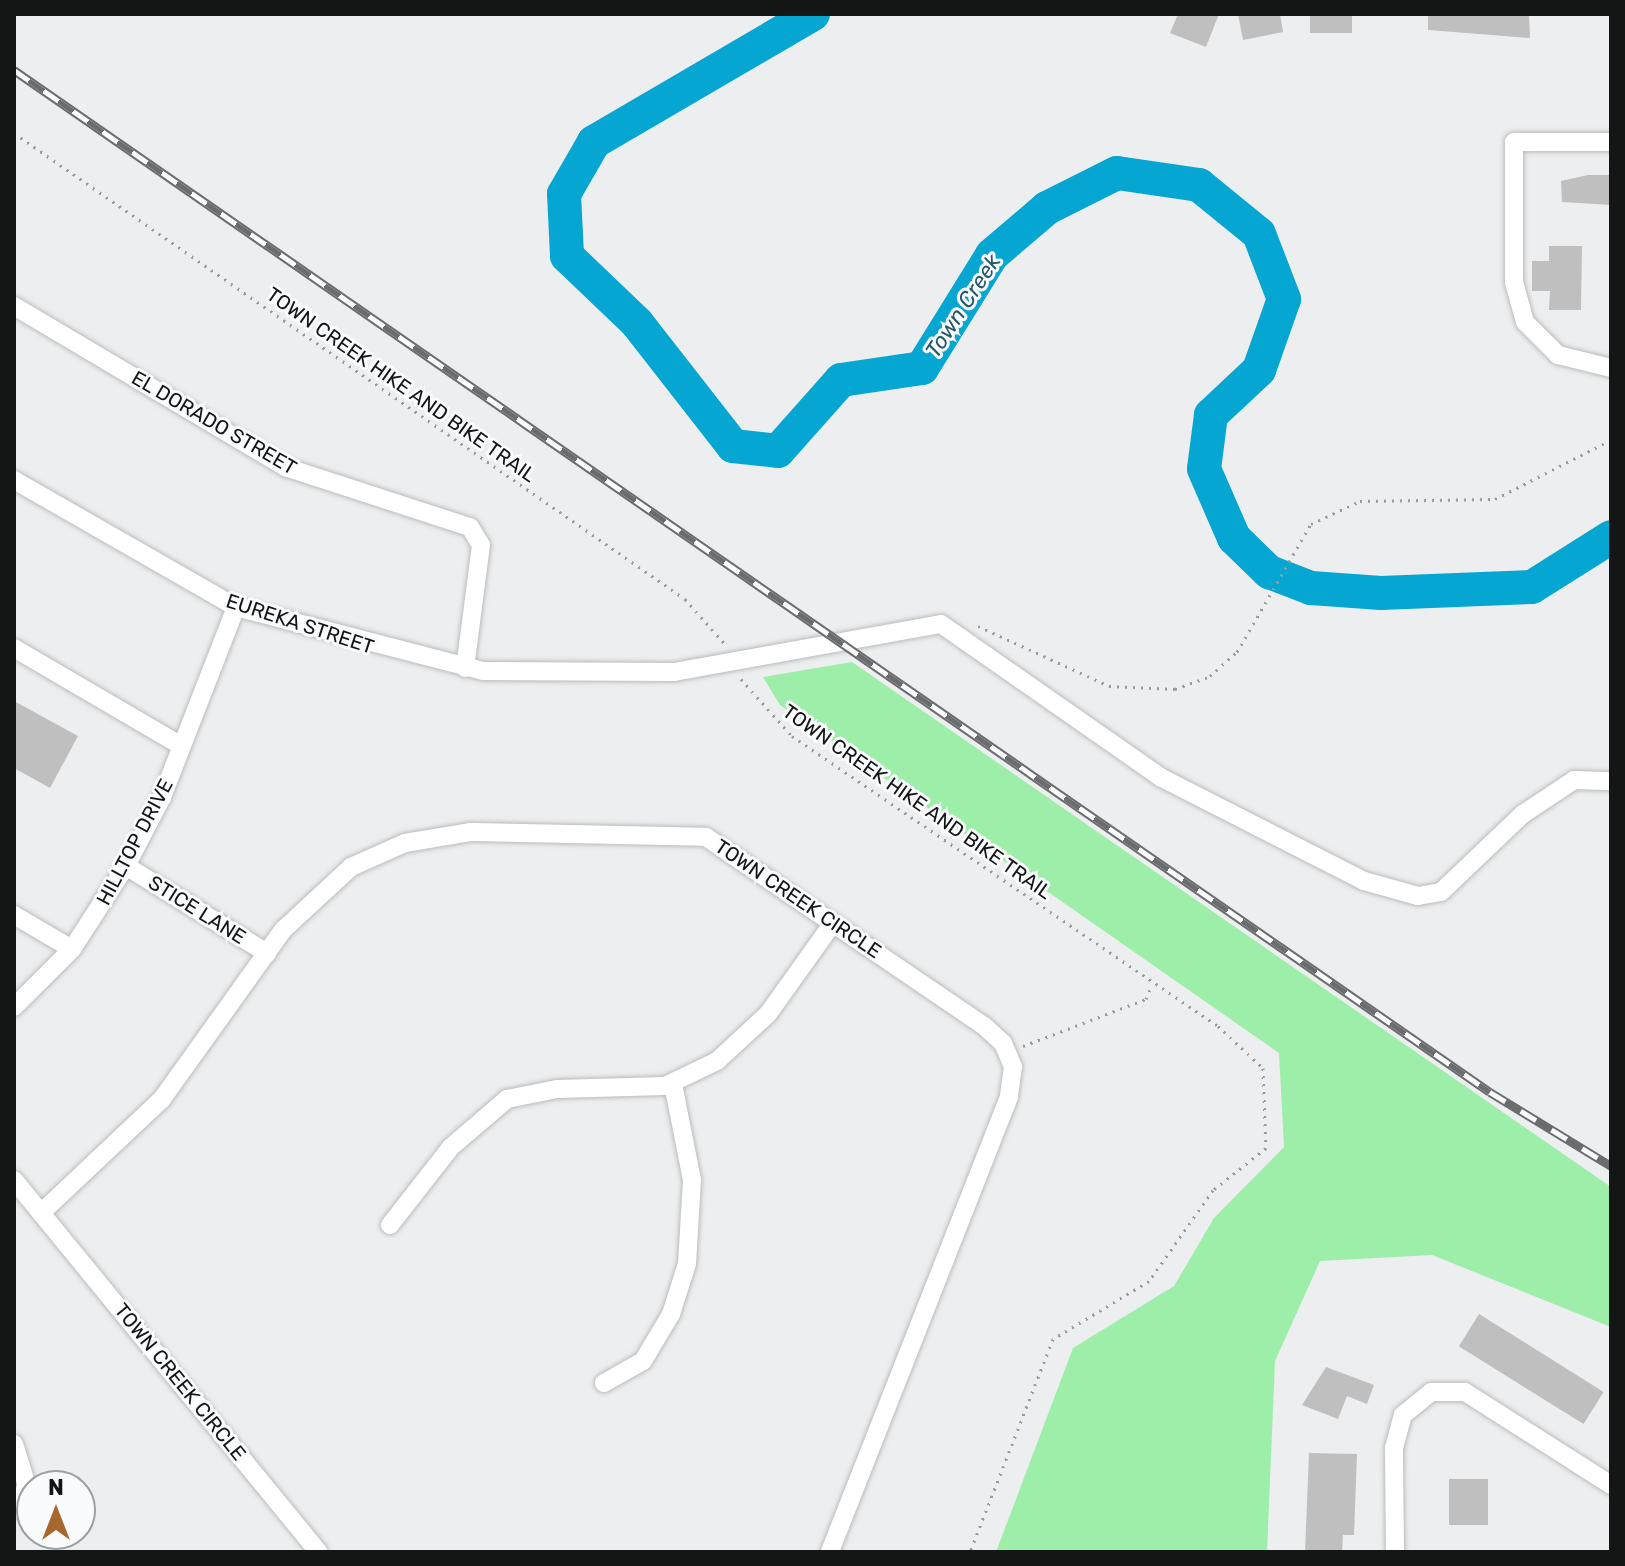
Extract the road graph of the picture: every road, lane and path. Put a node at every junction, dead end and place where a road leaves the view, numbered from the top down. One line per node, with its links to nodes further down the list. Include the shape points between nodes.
1 (14, 133): 10 (path, TOWN CREEK HIKE AND BIKE TRAIL, via 685,599)
2 (1611, 142): 4 (street, via 1514,142 1514,282 1525,322 1558,355)
3 (14, 306): 11 (street, EL DORADO STREET, via 285,467 470,527 481,545)
4 (1611, 368)
5 (1611, 440): 8 (path, via 1495,499 1360,501 1311,524 1237,652 1210,676 1142,691 1109,686)
6 (14, 480): 7 (street, EUREKA STREET)
7 (236, 607): 11 (street, EUREKA STREET); 12 (street, HILLTOP DRIVE)
8 (972, 623)
9 (14, 648): 12 (street)
10 (732, 664): 11 (street, EUREKA STREET, via 615,674); 13 (street, EUREKA STREET, via 941,624 1160,777 1364,881 1418,896 1441,892 1523,814 1574,780); 19 (path, TOWN CREEK HIKE AND BIKE TRAIL, via 750,696 792,736)
11 (465, 668)
12 (182, 746): 14 (street, HILLTOP DRIVE)
13 (1611, 781)
14 (126, 866): 17 (street, HILLTOP DRIVE); 18 (street, STICE LANE)
15 (14, 915): 17 (street)
16 (833, 923): 18 (street, TOWN CREEK CIRCLE, via 694,834 471,832 405,843 351,867 303,908); 21 (street, TOWN CREEK CIRCLE, via 984,1026); 22 (street, via 752,1032)
17 (72, 949): 20 (street, HILLTOP DRIVE)
18 (267, 953): 24 (street, TOWN CREEK CIRCLE, via 186,1072)
19 (1152, 984): 21 (path, via 1146,999); 32 (path, TOWN CREEK HIKE AND BIKE TRAIL, via 1218,1026 1263,1068 1266,1148 1213,1190 1149,1281 1053,1339)
20 (14, 1007)
21 (1009, 1051): 31 (street, via 1009,1097)
22 (673, 1084): 25 (street, via 507,1099 451,1147); 26 (street, via 692,1180 687,1264 650,1351 624,1377)
23 (14, 1180): 24 (street, TOWN CREEK CIRCLE)
24 (41, 1213): 30 (street, TOWN CREEK CIRCLE)
25 (390, 1225)
26 (604, 1383)
27 (14, 1444): 29 (street, via 27,1486)
28 (1611, 1485): 33 (street, via 1465,1392 1431,1392 1403,1415 1394,1448)
29 (14, 1509)
30 (319, 1552)
31 (830, 1552)
32 (970, 1552)
33 (1395, 1552)

